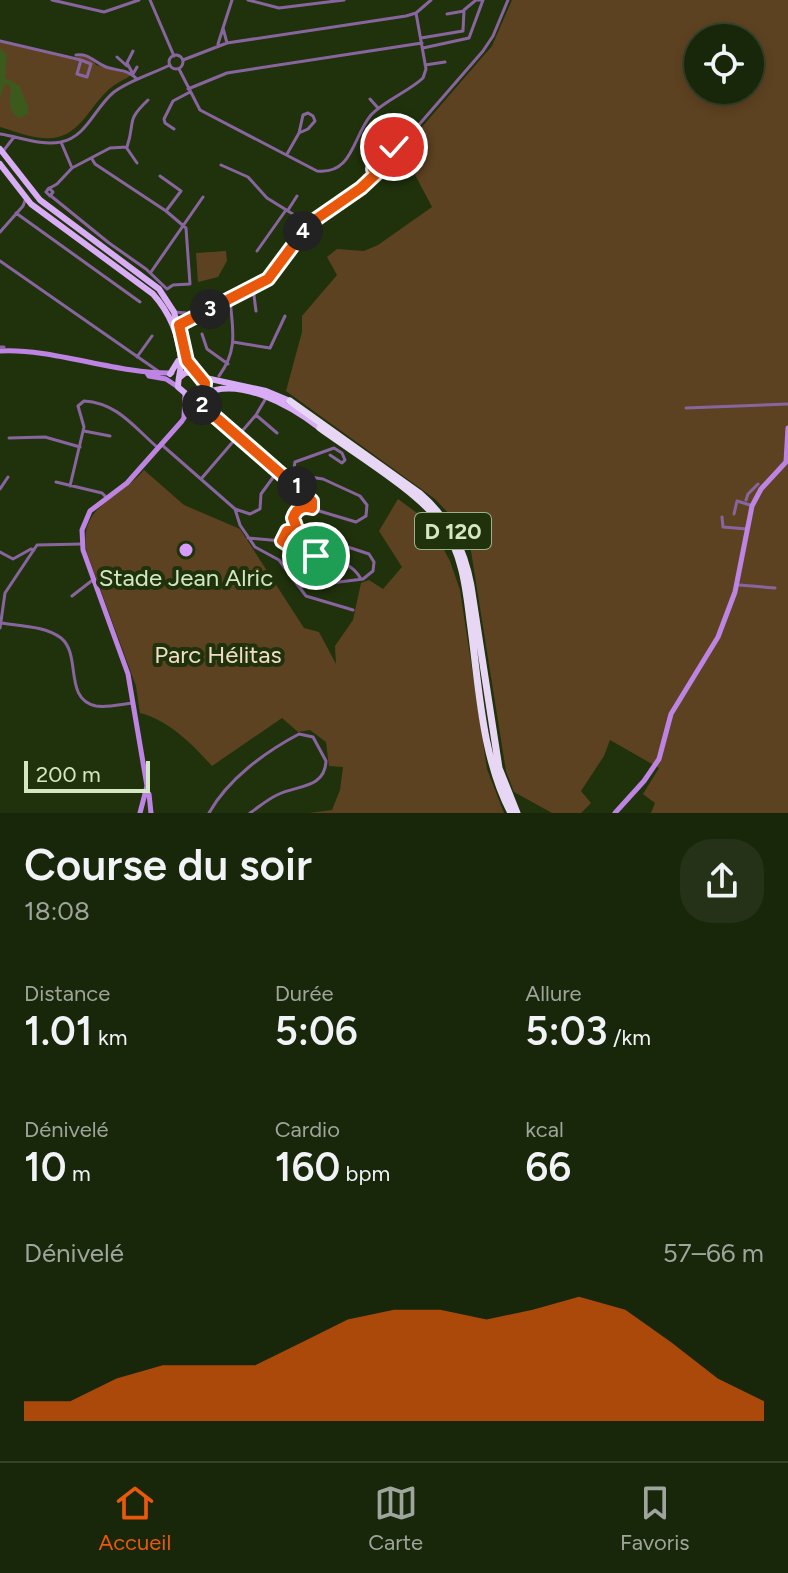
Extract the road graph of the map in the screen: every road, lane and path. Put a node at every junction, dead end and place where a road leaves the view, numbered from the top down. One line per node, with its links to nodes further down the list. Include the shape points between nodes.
1 (52, 0): 2 (street, via 104,12)
2 (139, 0)
3 (150, 0): 21 (street)
4 (232, 0): 14 (street)
5 (248, 0): 10 (street, via 279,8)
6 (344, 0): 10 (street)
7 (431, 0): 12 (street)
8 (483, 0): 11 (street); 17 (street, via 469,38)
9 (508, 0): 52 (street, via 483,51)
10 (310, 1)
11 (464, 11): 13 (street); 17 (street, via 463,31)
12 (416, 13): 16 (street); 17 (street)
13 (447, 14)
14 (223, 28): 16 (street); 18 (street)
15 (0, 41): 23 (street)
16 (227, 43): 18 (street)
17 (422, 43): 28 (street); 34 (street, via 227,73)
18 (218, 46): 24 (street)
19 (133, 51): 26 (street)
20 (76, 55): 30 (street)
21 (174, 56): 24 (street); 27 (street)
22 (117, 57): 26 (street)
23 (81, 60)
24 (183, 60): 31 (street)
25 (445, 62): 28 (street)
26 (126, 65): 30 (street); 32 (street)
27 (170, 65): 31 (street); 33 (street)
28 (425, 65): 37 (street, via 420,81)
29 (137, 67): 32 (street)
30 (114, 68): 32 (street)
31 (179, 69): 34 (street)
32 (133, 74): 33 (street)
33 (137, 79): 42 (street, via 110,95 82,130)
34 (189, 91): 38 (street, via 170,105 164,121); 46 (street, via 204,112)
35 (370, 99): 37 (street)
36 (148, 100): 44 (street, via 132,116)
37 (379, 109): 46 (street, via 336,169 317,171)
38 (174, 129)
39 (299, 133): 39 (street, via 311,127 313,116 303,115); 46 (street)
40 (0, 134): 41 (street)
41 (14, 137): 42 (street); 45 (street)
42 (61, 142): 51 (street)
43 (395, 142): 52 (street)
44 (126, 147): 47 (street, via 110,148); 48 (street)
45 (2, 151): 66 (main road, via 40,200)
46 (287, 155)
47 (92, 159): 51 (street); 61 (street)
48 (137, 163)
49 (0, 164): 59 (main road)
50 (221, 165): 60 (street, via 248,177)
51 (72, 168): 53 (street)
52 (375, 171): 55 (street); 64 (street, via 361,188)
53 (65, 175): 56 (street); 56 (street, via 48,189 46,194)
54 (160, 176): 61 (street, via 181,191)
55 (364, 176)
56 (52, 194): 68 (street)
57 (297, 196): 60 (street)
58 (203, 197): 63 (street)
59 (28, 201): 62 (street); 71 (main road)
60 (286, 210): 64 (street); 67 (street)
61 (166, 211): 63 (street)
62 (16, 213): 65 (street); 72 (street)
63 (184, 224): 70 (street); 74 (street, via 190,284)
64 (309, 224): 73 (street, via 276,272)
65 (0, 232)
66 (106, 246): 68 (street); 77 (main road)
67 (257, 251)
68 (123, 252): 70 (street)
69 (0, 261): 88 (street)
70 (151, 272): 74 (street)
71 (119, 274): 72 (street); 87 (main road, via 164,306)
72 (112, 282): 76 (street)
73 (253, 288): 75 (street); 78 (street)
74 (167, 289): 77 (street)
75 (230, 300): 80 (street); 85 (street)
76 (140, 302)
77 (170, 304): 79 (main road)
78 (256, 311)
79 (174, 312): 80 (street); 82 (main road)
80 (198, 314): 82 (street)
81 (285, 316): 85 (street, via 270,348)
82 (179, 325): 91 (main road)
83 (202, 334): 90 (street, via 207,349)
84 (152, 336): 88 (street)
85 (233, 342): 90 (street)
86 (1, 348): 92 (street)
87 (179, 350): 94 (main road); 95 (main road)
88 (137, 357): 89 (street)
89 (143, 362): 92 (street); 93 (street)
90 (228, 364): 96 (street)
91 (194, 372): 95 (main road); 97 (main road)
92 (148, 373): 93 (street); 98 (street)
93 (161, 373): 94 (street)
94 (170, 374): 95 (street)
95 (181, 374): 98 (main road)
96 (219, 376)
97 (201, 377): 100 (main road, via 205,383); 102 (main road, D 120)
98 (178, 387): 99 (main road)
99 (185, 395): 100 (main road); 106 (street)
100 (200, 396): 101 (main road, D 120, via 218,387); 106 (street); 112 (street, via 203,406)
101 (266, 396): 105 (street); 107 (main road, D 120)
102 (290, 401): 154 (highway, D 120, via 419,493 457,539 469,576 499,768)
103 (788, 404): 104 (street)
104 (686, 408)
105 (256, 415): 110 (street); 112 (street)
106 (182, 421): 114 (street)
107 (320, 428): 153 (highway, D 120, via 416,498 452,542 465,586 490,755)
108 (788, 428): 117 (street)
109 (84, 431): 111 (street); 114 (street, via 79,403 98,402 112,407); 115 (street)
110 (277, 433)
111 (110, 436)
112 (237, 436): 118 (street); 121 (street)
113 (9, 438): 115 (street, via 45,437)
114 (160, 446): 121 (street); 126 (street)
115 (80, 447): 124 (street)
116 (330, 455): 119 (street, via 345,460 334,448 295,462)
117 (787, 462): 127 (street)
118 (280, 473): 119 (street); 128 (street, via 310,499); 129 (street, via 261,494 259,511)
119 (293, 475): 128 (street, via 328,481 360,496 368,508 353,522)
120 (8, 477): 125 (street)
121 (201, 479): 129 (street)
122 (56, 482): 124 (street)
123 (758, 484): 127 (street, via 748,494)
124 (70, 486): 126 (street)
125 (0, 489)
126 (107, 498): 136 (street, via 85,518)
127 (749, 504): 130 (street, via 737,501); 133 (street)
128 (312, 508): 132 (street, via 296,512)
129 (235, 509): 134 (street)
130 (734, 514)
131 (722, 517): 133 (street, via 723,527)
132 (297, 529): 135 (street, via 287,531); 140 (street, via 369,554 375,568)
133 (747, 529): 141 (street)
134 (248, 538): 135 (street); 142 (street, via 279,560)
135 (282, 541): 140 (street, via 345,564)
136 (82, 544): 137 (street, via 40,544); 139 (street)
137 (34, 550): 138 (street, via 13,559); 146 (street, via 5,593)
138 (0, 552)
139 (94, 579): 144 (street); 147 (street)
140 (361, 579): 142 (street)
141 (736, 585): 143 (street); 155 (street, via 718,637 671,714 659,759)
142 (299, 587): 145 (street, via 310,599)
143 (775, 588)
144 (72, 596)
145 (353, 610)
146 (0, 625): 147 (street, via 38,629 61,638 72,655 76,688 89,703)
147 (133, 703): 148 (street)
148 (147, 786): 149 (street); 150 (street)
149 (140, 813)
150 (151, 813)
151 (209, 813): 152 (street, via 247,769 290,738 309,734 324,753 323,774)
152 (250, 813)
153 (511, 813)
154 (517, 813)
155 (615, 813)

